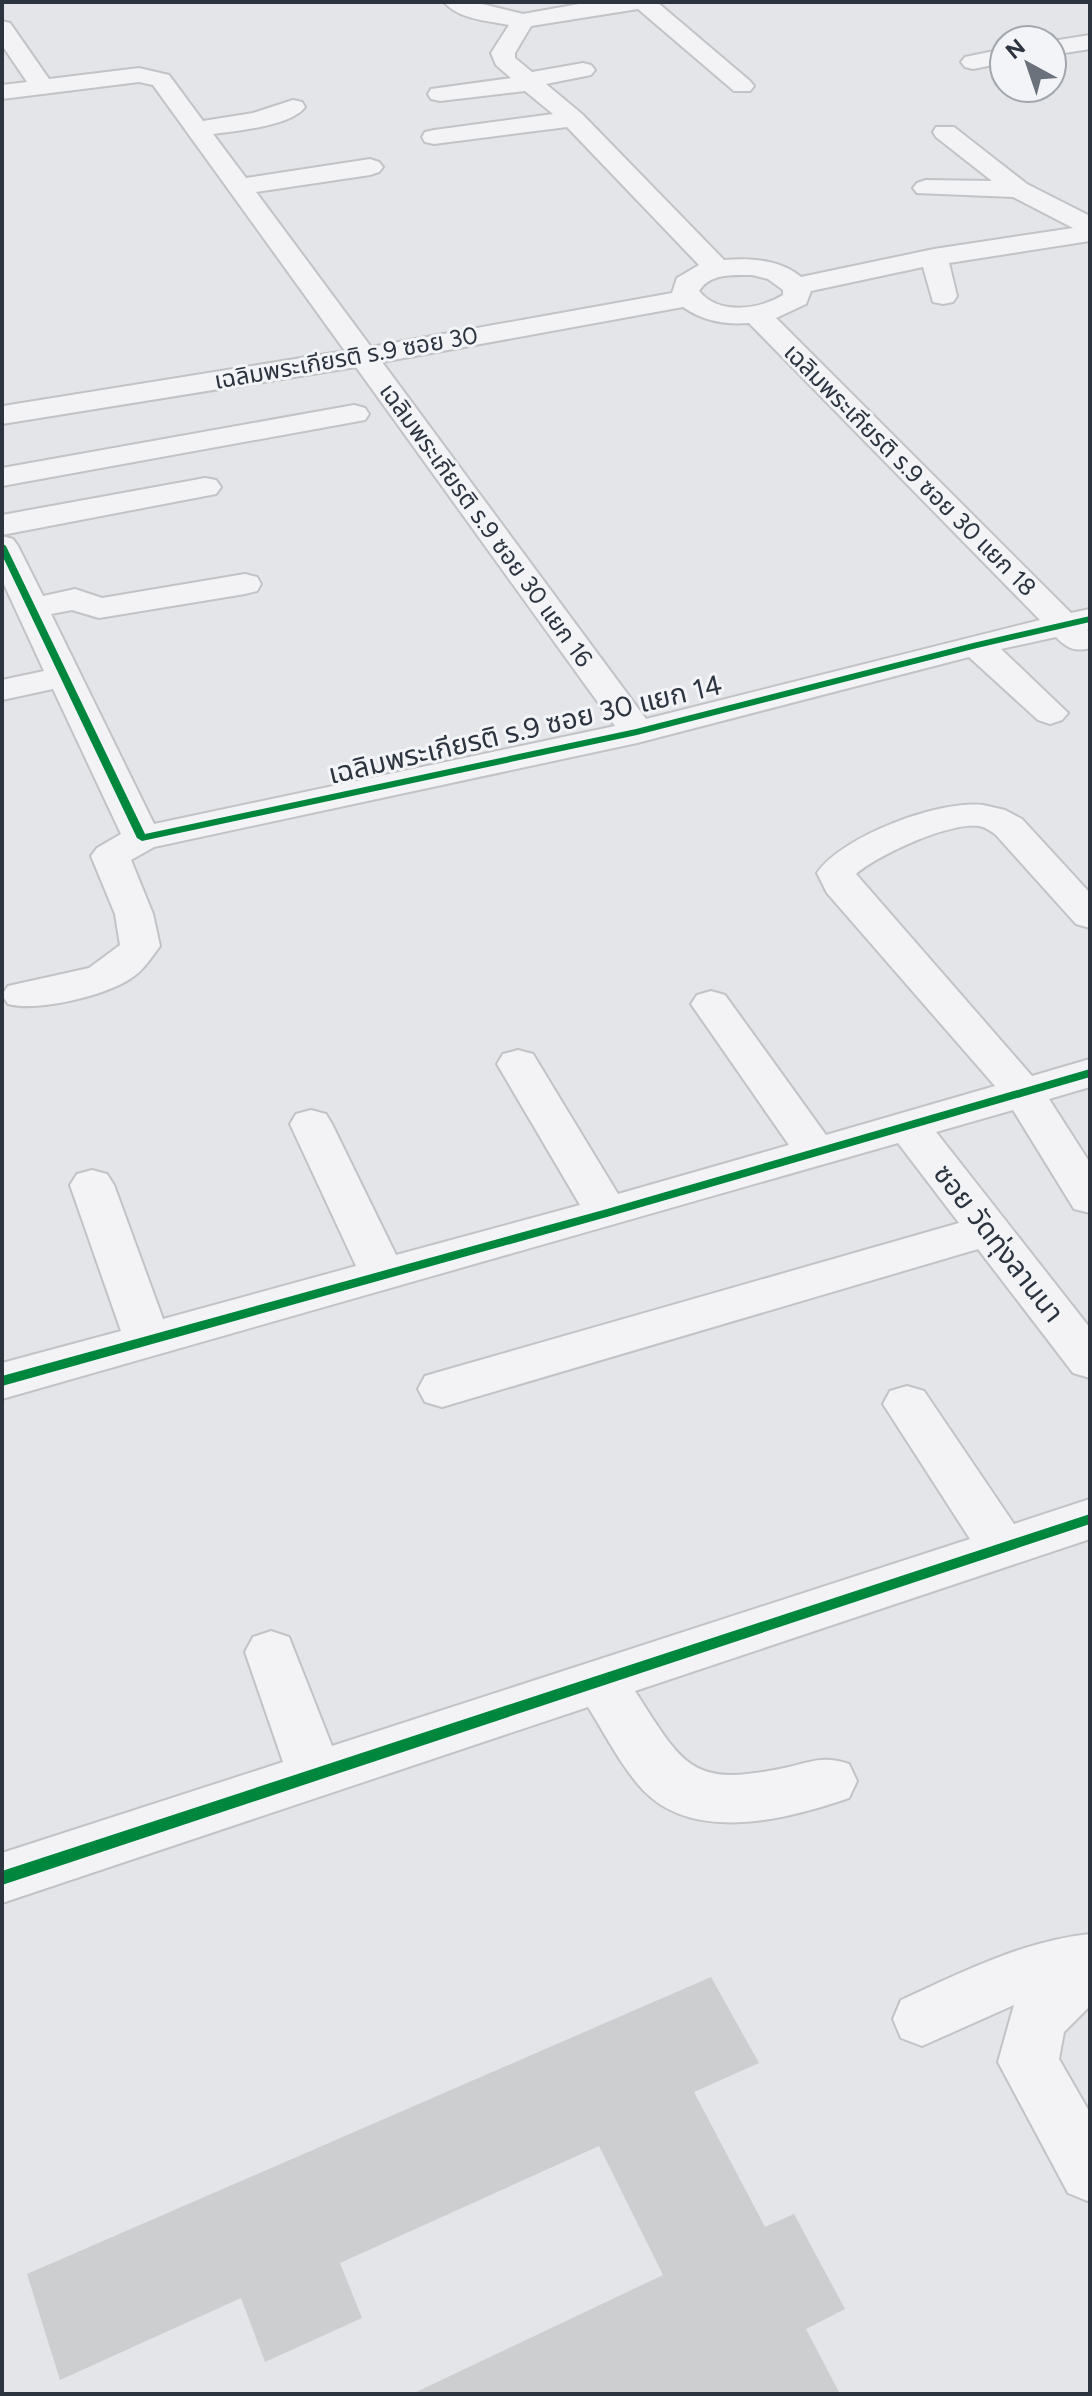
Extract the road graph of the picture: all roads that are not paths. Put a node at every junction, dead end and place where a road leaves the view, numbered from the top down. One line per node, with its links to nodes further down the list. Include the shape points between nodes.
1 (455, 2): 3 (street)
2 (641, 2): 3 (street); 12 (street)
3 (523, 21): 10 (street, via 503,53)
4 (2, 28): 11 (street)
5 (1090, 42): 6 (street)
6 (1068, 45)
7 (988, 59): 8 (street)
8 (973, 62)
9 (583, 70): 10 (street)
10 (527, 81): 14 (street); 16 (street)
11 (42, 86): 13 (street); 17 (street, เฉลิมพระเกียรติ ร.9 ซอย 30 แยก 16, via 152,76 161,80)
12 (742, 86)
13 (2, 92)
14 (440, 94)
15 (293, 107): 17 (street, via 258,120)
16 (573, 119): 19 (street); 27 (street)
17 (197, 129): 21 (street, เฉลิมพระเกียรติ ร.9 ซอย 30 แยก 16)
18 (945, 132): 23 (street)
19 (434, 137)
20 (370, 167): 21 (street)
21 (239, 187): 32 (street, เฉลิมพระเกียรติ ร.9 ซอย 30 แยก 16)
22 (926, 188): 23 (street)
23 (1018, 189): 24 (street)
24 (1090, 226)
25 (1090, 233): 26 (street)
26 (934, 257): 28 (street); 29 (street)
27 (717, 268): 28 (street, via 768,270); 30 (street, via 687,284)
28 (795, 286): 31 (street, via 796,298 788,306)
29 (943, 296)
30 (689, 298): 31 (street, via 723,314); 32 (street, เฉลิมพระเกียรติ ร.9 ซอย 30)
31 (757, 315): 42 (street, เฉลิมพระเกียรติ ร.9 ซอย 30 แยก 18)
32 (363, 357): 34 (street, เฉลิมพระเกียรติ ร.9 ซอย 30); 48 (street, เฉลิมพระเกียรติ ร.9 ซอย 30 แยก 16)
33 (354, 414): 36 (street)
34 (2, 415): 35 (street)
35 (2, 433)
36 (2, 477)
37 (205, 487): 38 (street)
38 (2, 525)
39 (4, 557): 41 (street)
40 (245, 584): 41 (street, via 99,608 75,599)
41 (33, 608): 45 (street)
42 (1076, 622): 43 (street, เฉลิมพระเกียรติ ร.9 ซอย 30 แยก 14); 44 (street, เฉลิมพระเกียรติ ร.9 ซอย 30 แยก 18)
43 (976, 645): 47 (street); 48 (street, เฉลิมพระเกียรติ ร.9 ซอย 30 แยก 14)
44 (1090, 651)
45 (63, 677): 46 (street); 49 (street)
46 (2, 690)
47 (1050, 713)
48 (637, 732): 49 (street, เฉลิมพระเกียรติ ร.9 ซอย 30 แยก 14)
49 (142, 838): 51 (street, via 110,856 134,914 140,946 132,960 113,974)
50 (1090, 916): 55 (street, via 1009,827 977,815 956,817 856,852 836,873)
51 (22, 995)
52 (711, 1004): 58 (street)
53 (518, 1064): 61 (street)
54 (1090, 1073): 55 (street)
55 (1024, 1093): 57 (street); 60 (street)
56 (311, 1124): 63 (street)
57 (908, 1126): 58 (street); 62 (street, ซอย วัดทุ่งลานนา)
58 (817, 1153): 61 (street)
59 (92, 1185): 64 (street)
60 (1090, 1198)
61 (607, 1213): 63 (street)
62 (988, 1230): 65 (street, ซอย วัดทุ่งลานนา); 67 (street)
63 (383, 1276): 64 (street)
64 (148, 1341): 66 (street)
65 (1090, 1361)
66 (2, 1381)
67 (442, 1389)
68 (907, 1404): 70 (street)
69 (1090, 1519): 70 (street)
70 (1003, 1548): 72 (street)
71 (271, 1652): 73 (street)
72 (600, 1681): 73 (street); 74 (street, via 664,1775 687,1790 741,1799)
73 (315, 1774): 75 (street)
74 (830, 1781)
75 (2, 1878)
76 (1090, 1960): 78 (street, via 1064,1961 1023,1974)
77 (1090, 1967): 79 (street, via 1038,2018 1028,2062)
78 (922, 2019)
79 (1090, 2172)

